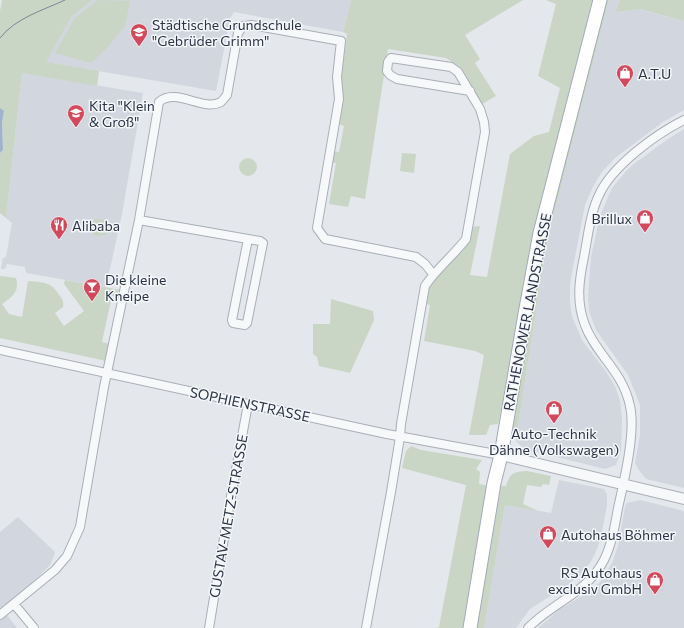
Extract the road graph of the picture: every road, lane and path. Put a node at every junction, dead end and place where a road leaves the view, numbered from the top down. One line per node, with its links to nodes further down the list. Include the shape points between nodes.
1 (600, 0): 11 (main road, RATHENOWER LANDSTRASSE, via 540,233)
2 (470, 91): 2 (street, via 458,72 450,67 391,58 388,62 387,71 397,79); 6 (street, via 480,109 485,132 466,239)
3 (684, 120): 12 (street, via 619,166 603,186 593,211 582,267 578,295 584,324 621,380 631,408 631,431)
4 (139, 220): 5 (street); 6 (street, via 159,102 171,97 212,104 221,102 227,95 238,33 243,26 252,25 341,41 337,77 339,99 317,228 325,239 416,257); 8 (street)
5 (248, 239): 5 (street, via 232,320 233,323 245,325 263,243)
6 (433, 274): 10 (street, via 425,286)
7 (0, 350): 8 (street, SOPHIENSTRASSE)
8 (107, 373): 9 (street, SOPHIENSTRASSE); 14 (street, via 80,527 74,543 67,556 54,570)
9 (248, 404): 10 (street, SOPHIENSTRASSE); 17 (street, GUSTAV-METZ-STRASSE)
10 (400, 437): 11 (street, SOPHIENSTRASSE); 18 (street)
11 (501, 455): 12 (street); 19 (main road, RATHENOWER LANDSTRASSE)
12 (623, 484): 13 (street); 20 (street, via 608,552 595,576)
13 (684, 499)
14 (14, 604): 15 (street); 16 (street)
15 (0, 615)
16 (34, 628)
17 (209, 628)
18 (366, 628)
19 (470, 628)
20 (528, 628)

